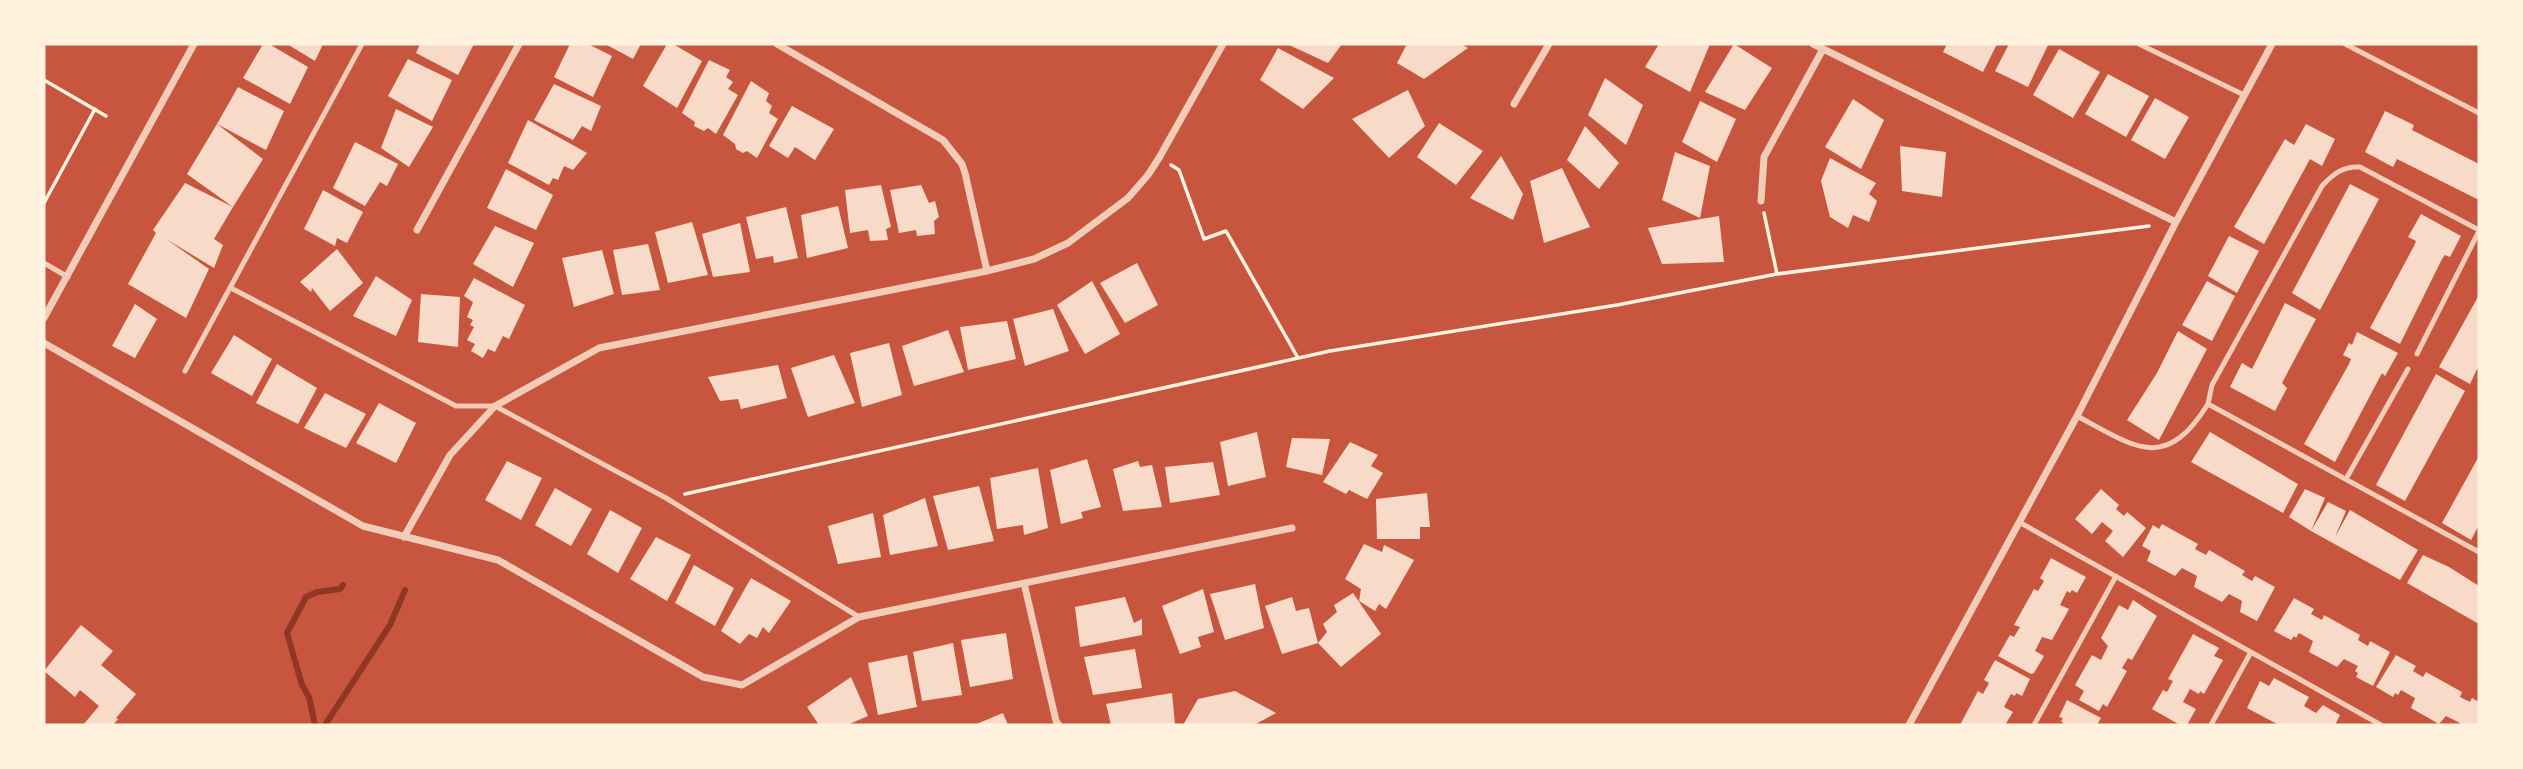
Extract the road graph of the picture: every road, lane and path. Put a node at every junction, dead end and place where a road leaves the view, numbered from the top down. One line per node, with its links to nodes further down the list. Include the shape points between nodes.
1 (194, 44): 28 (street)
2 (362, 44): 29 (lane)
3 (519, 44): 23 (street)
4 (777, 44): 26 (street, via 943,140 962,164)
5 (1223, 44): 18 (street)
6 (1549, 44): 14 (street)
7 (1813, 44): 11 (street)
8 (2139, 44): 13 (lane)
9 (2272, 44): 13 (street)
10 (2344, 44): 16 (lane)
11 (1823, 49): 19 (street, via 1764,158); 21 (street)
12 (44, 80): 15 (path)
13 (2244, 95): 21 (street)
14 (1514, 104)
15 (95, 109): 17 (path); 20 (path)
16 (2479, 113)
17 (106, 116)
18 (1159, 158): 26 (street, via 1128,198 1068,243 1034,259); 33 (path, via 1179,170 1204,239 1226,231)
19 (1761, 201): 27 (path)
20 (44, 203)
21 (2176, 222): 38 (street)
22 (2149, 226): 27 (path)
23 (417, 230)
24 (2479, 230): 32 (lane); 36 (lane, via 2360,167 2341,170 2322,186 2212,385)
25 (44, 263): 28 (lane)
26 (988, 271): 37 (street, via 599,348)
27 (1777, 274): 33 (path)
28 (68, 276): 30 (street)
29 (231, 288): 35 (lane); 37 (lane, via 456,406)
30 (44, 318)
31 (44, 343): 43 (street, via 363,526)
32 (2417, 354)
33 (1298, 358): 40 (path)
34 (2408, 369): 39 (lane)
35 (185, 371)
36 (2208, 404): 38 (lane, via 2186,434 2159,448 2132,446); 39 (lane)
37 (495, 407): 40 (lane); 43 (street, via 450,455)
38 (2077, 416): 41 (street)
39 (2346, 479): 44 (lane)
40 (666, 498): 47 (lane)
41 (2020, 522): 45 (lane); 50 (street)
42 (1292, 528): 46 (street)
43 (404, 537): 47 (street, via 498,560 703,677 742,685)
44 (2479, 552)
45 (2116, 576): 48 (lane); 51 (lane)
46 (1024, 583): 47 (street); 49 (street)
47 (859, 617)
48 (2251, 652): 52 (lane); 53 (lane)
49 (1059, 725)
50 (1909, 725)
51 (2034, 725)
52 (2211, 725)
53 (2381, 725)

